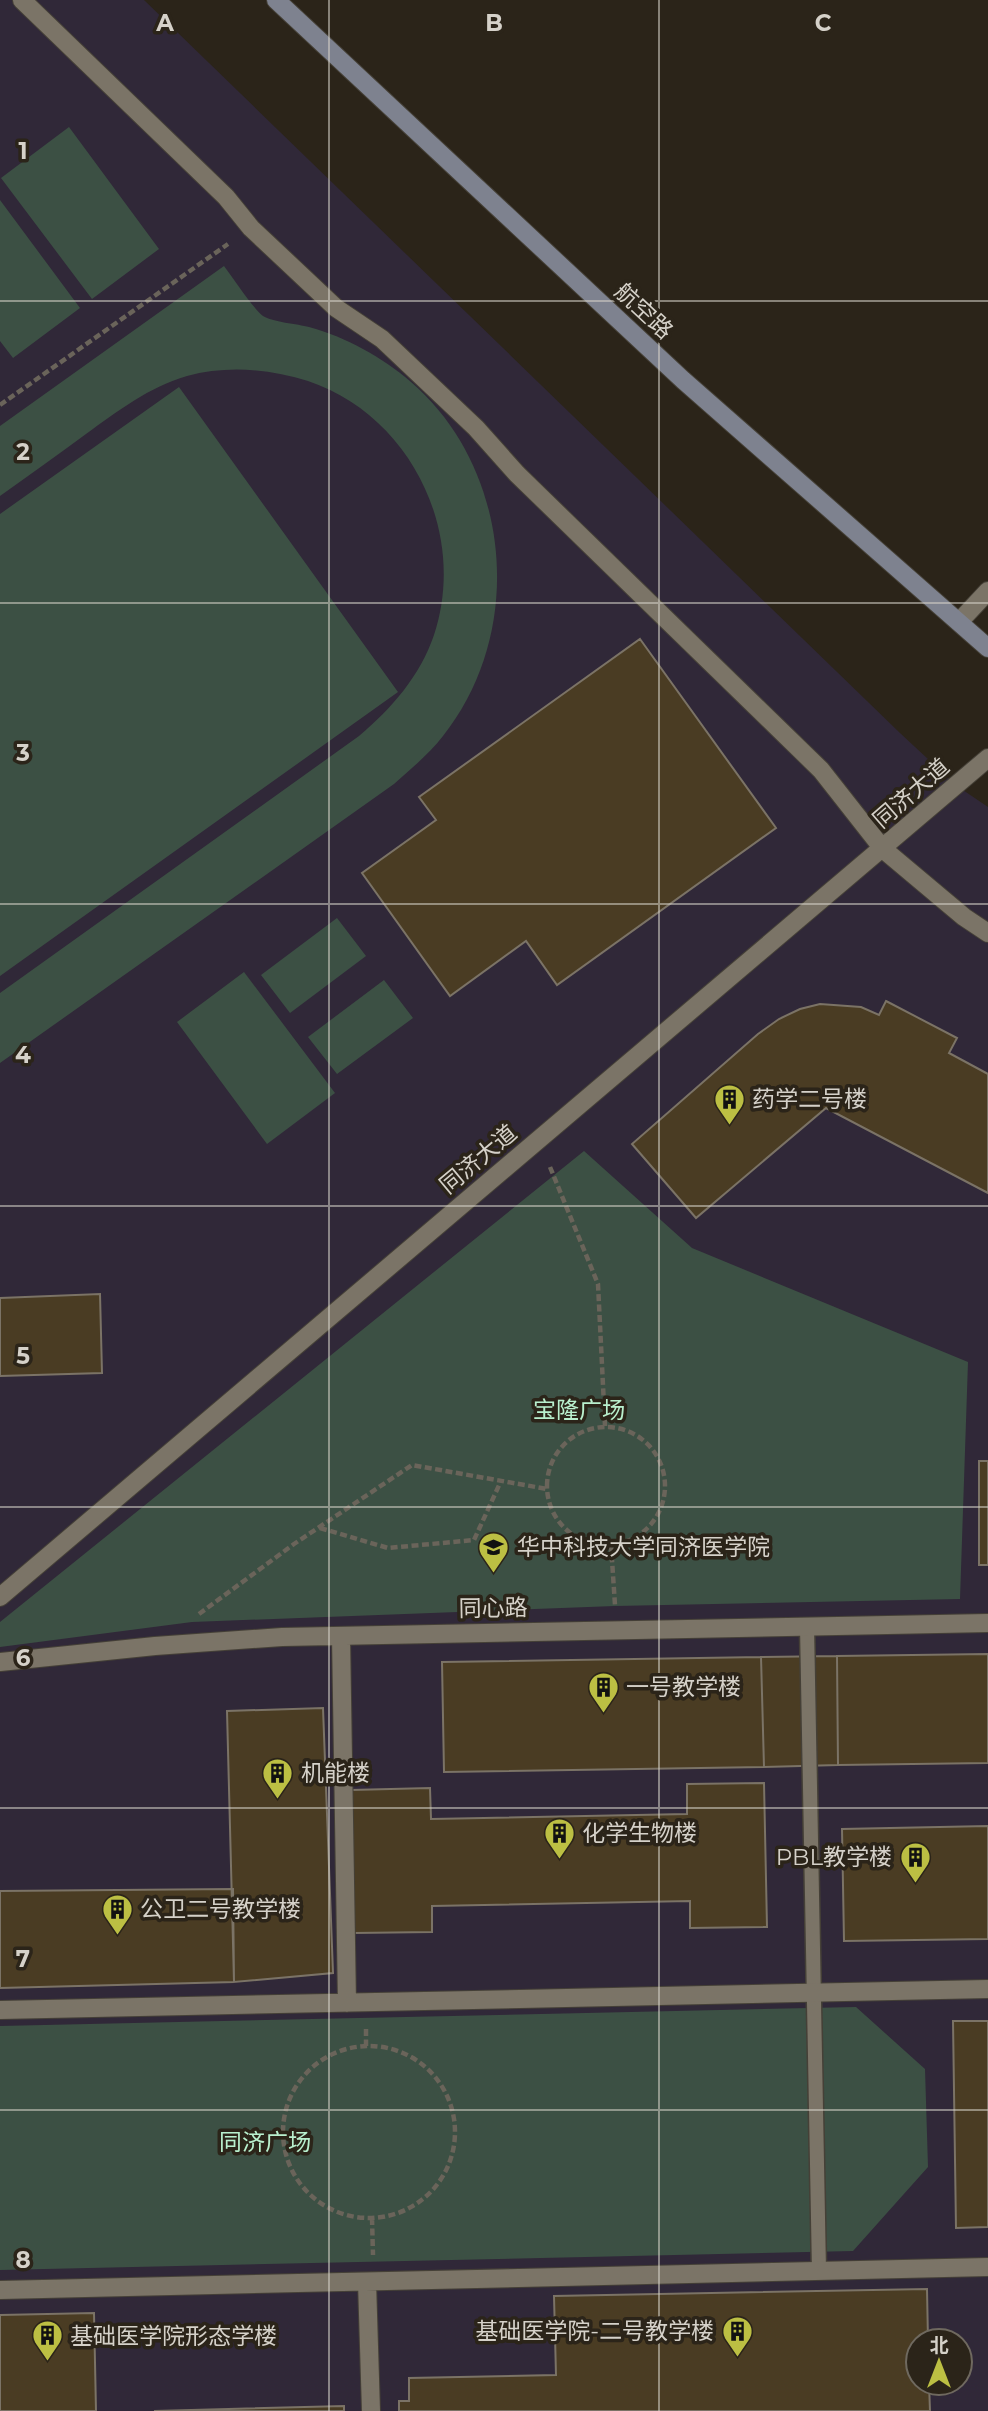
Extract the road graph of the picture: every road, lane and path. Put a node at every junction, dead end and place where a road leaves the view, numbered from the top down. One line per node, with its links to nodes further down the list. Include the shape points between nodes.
1 (22, 0): 3 (street, via 226,197)
2 (276, 0): 6 (street, 航空路, via 682,380)
3 (251, 228): 4 (path); 9 (street, via 336,309 382,339 476,428 517,474 821,770)
4 (0, 405)
5 (988, 592): 6 (street)
6 (959, 622): 7 (street, 航空路)
7 (988, 648)
8 (988, 758): 9 (street, 同济大道)
9 (883, 849): 10 (street); 11 (street, 同济大道)
10 (988, 933)
11 (539, 1140): 12 (path, via 598,1284); 17 (street, 同济大道)
12 (605, 1426): 14 (path, via 569,1438 548,1470); 16 (path, via 643,1438 665,1472 666,1493 660,1513 631,1541)
13 (502, 1480): 14 (path); 15 (path, via 412,1465); 15 (path, via 474,1540 388,1548)
14 (547, 1489): 16 (path, via 560,1523 574,1536 591,1544)
15 (320, 1528): 19 (path)
16 (611, 1545): 18 (path)
17 (0, 1597)
18 (615, 1606)
19 (198, 1614)
20 (988, 1623): 21 (street, 同心路)
21 (807, 1626): 22 (street, 同心路); 25 (lane)
22 (341, 1636): 23 (street, 同心路, via 155,1646); 26 (street)
23 (0, 1662)
24 (988, 1989): 25 (street)
25 (814, 1993): 26 (street); 30 (lane)
26 (347, 2003): 27 (street)
27 (0, 2010)
28 (372, 2218): 28 (path, via 414,2205 432,2190 453,2151 455,2129 451,2106 428,2069 388,2048 366,2046 343,2049 306,2073 292,2091 282,2134 286,2157 309,2195 349,2216); 31 (path)
29 (988, 2267): 30 (street)
30 (819, 2271): 31 (street)
31 (370, 2281): 32 (street); 33 (street)
32 (0, 2290)
33 (371, 2411)

